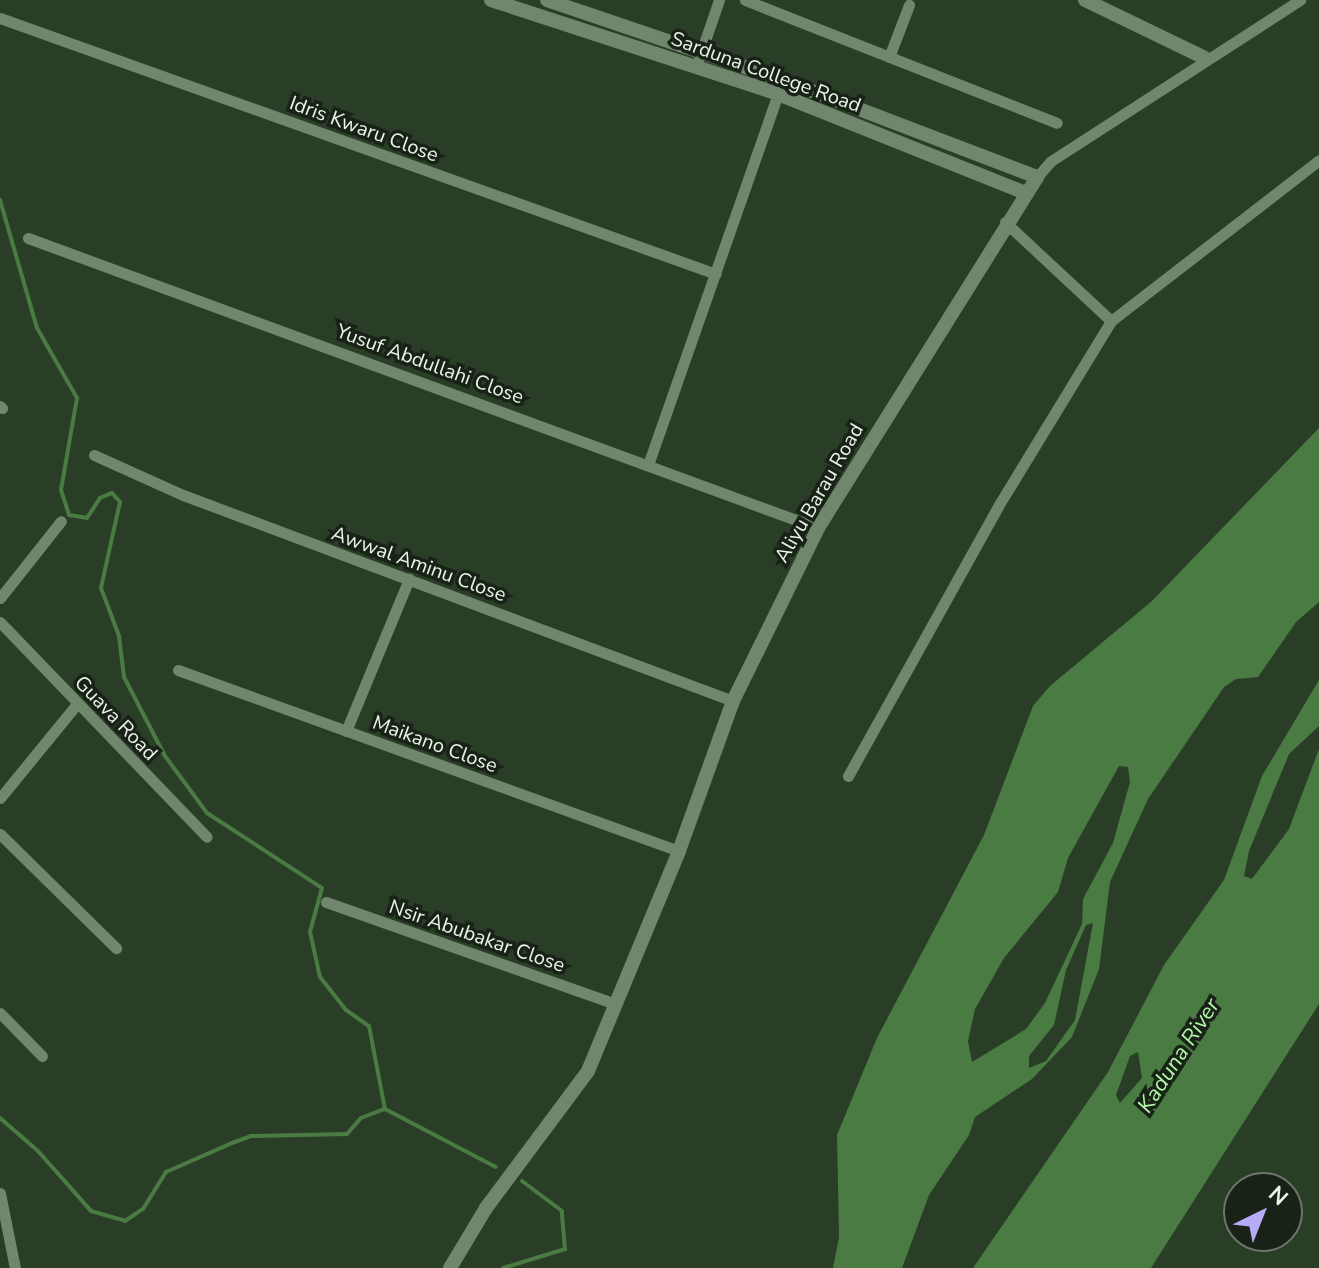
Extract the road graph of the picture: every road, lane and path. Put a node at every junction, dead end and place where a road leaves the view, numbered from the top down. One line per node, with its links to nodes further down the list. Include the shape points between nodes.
1 (491, 0): 12 (street, Sarduna College Road)
2 (547, 0): 9 (street, Sarduna College Road)
3 (719, 0): 9 (street)
4 (745, 0): 10 (street)
5 (1085, 0): 11 (street)
6 (1300, 0): 11 (street)
7 (909, 5): 10 (street)
8 (0, 18): 20 (street, Idris Kwaru Close)
9 (701, 51): 12 (street); 16 (street, Sarduna College Road)
10 (889, 57): 14 (street)
11 (1205, 58): 16 (street, via 1051,161)
12 (697, 67): 13 (street, Sarduna College Road)
13 (778, 94): 17 (street, Sarduna College Road); 20 (street)
14 (1057, 123)
15 (1319, 160): 21 (street)
16 (1037, 177): 17 (street, Aliyu Barau Road)
17 (1023, 192): 18 (street, Aliyu Barau Road)
18 (1005, 222): 21 (street); 25 (street, Aliyu Barau Road)
19 (28, 238): 23 (street, Yusuf Abdullahi Close)
20 (716, 274): 23 (street)
21 (1111, 321): 33 (street, via 1000,503)
22 (94, 455): 26 (street, Awwal Aminu Close, via 183,495)
23 (649, 462): 25 (street, Yusuf Abdullahi Close)
24 (61, 521): 27 (street)
25 (818, 528): 30 (street, Aliyu Barau Road)
26 (409, 579): 30 (street, Awwal Aminu Close); 32 (street)
27 (0, 598)
28 (0, 622): 31 (street, Guava Road)
29 (178, 670): 32 (street, Maikano Close)
30 (733, 701): 37 (street, Aliyu Barau Road)
31 (77, 704): 34 (street); 36 (street, Guava Road)
32 (346, 731): 37 (street, Maikano Close)
33 (848, 776)
34 (0, 798)
35 (0, 834): 39 (street)
36 (207, 837)
37 (679, 851): 40 (street, Aliyu Barau Road)
38 (326, 902): 40 (street, Nsir Abubakar Close)
39 (116, 948)
40 (616, 1004): 45 (street, Aliyu Barau Road, via 588,1071 486,1208)
41 (0, 1013): 42 (street)
42 (42, 1056)
43 (0, 1193): 44 (street)
44 (15, 1268)
45 (450, 1268)

